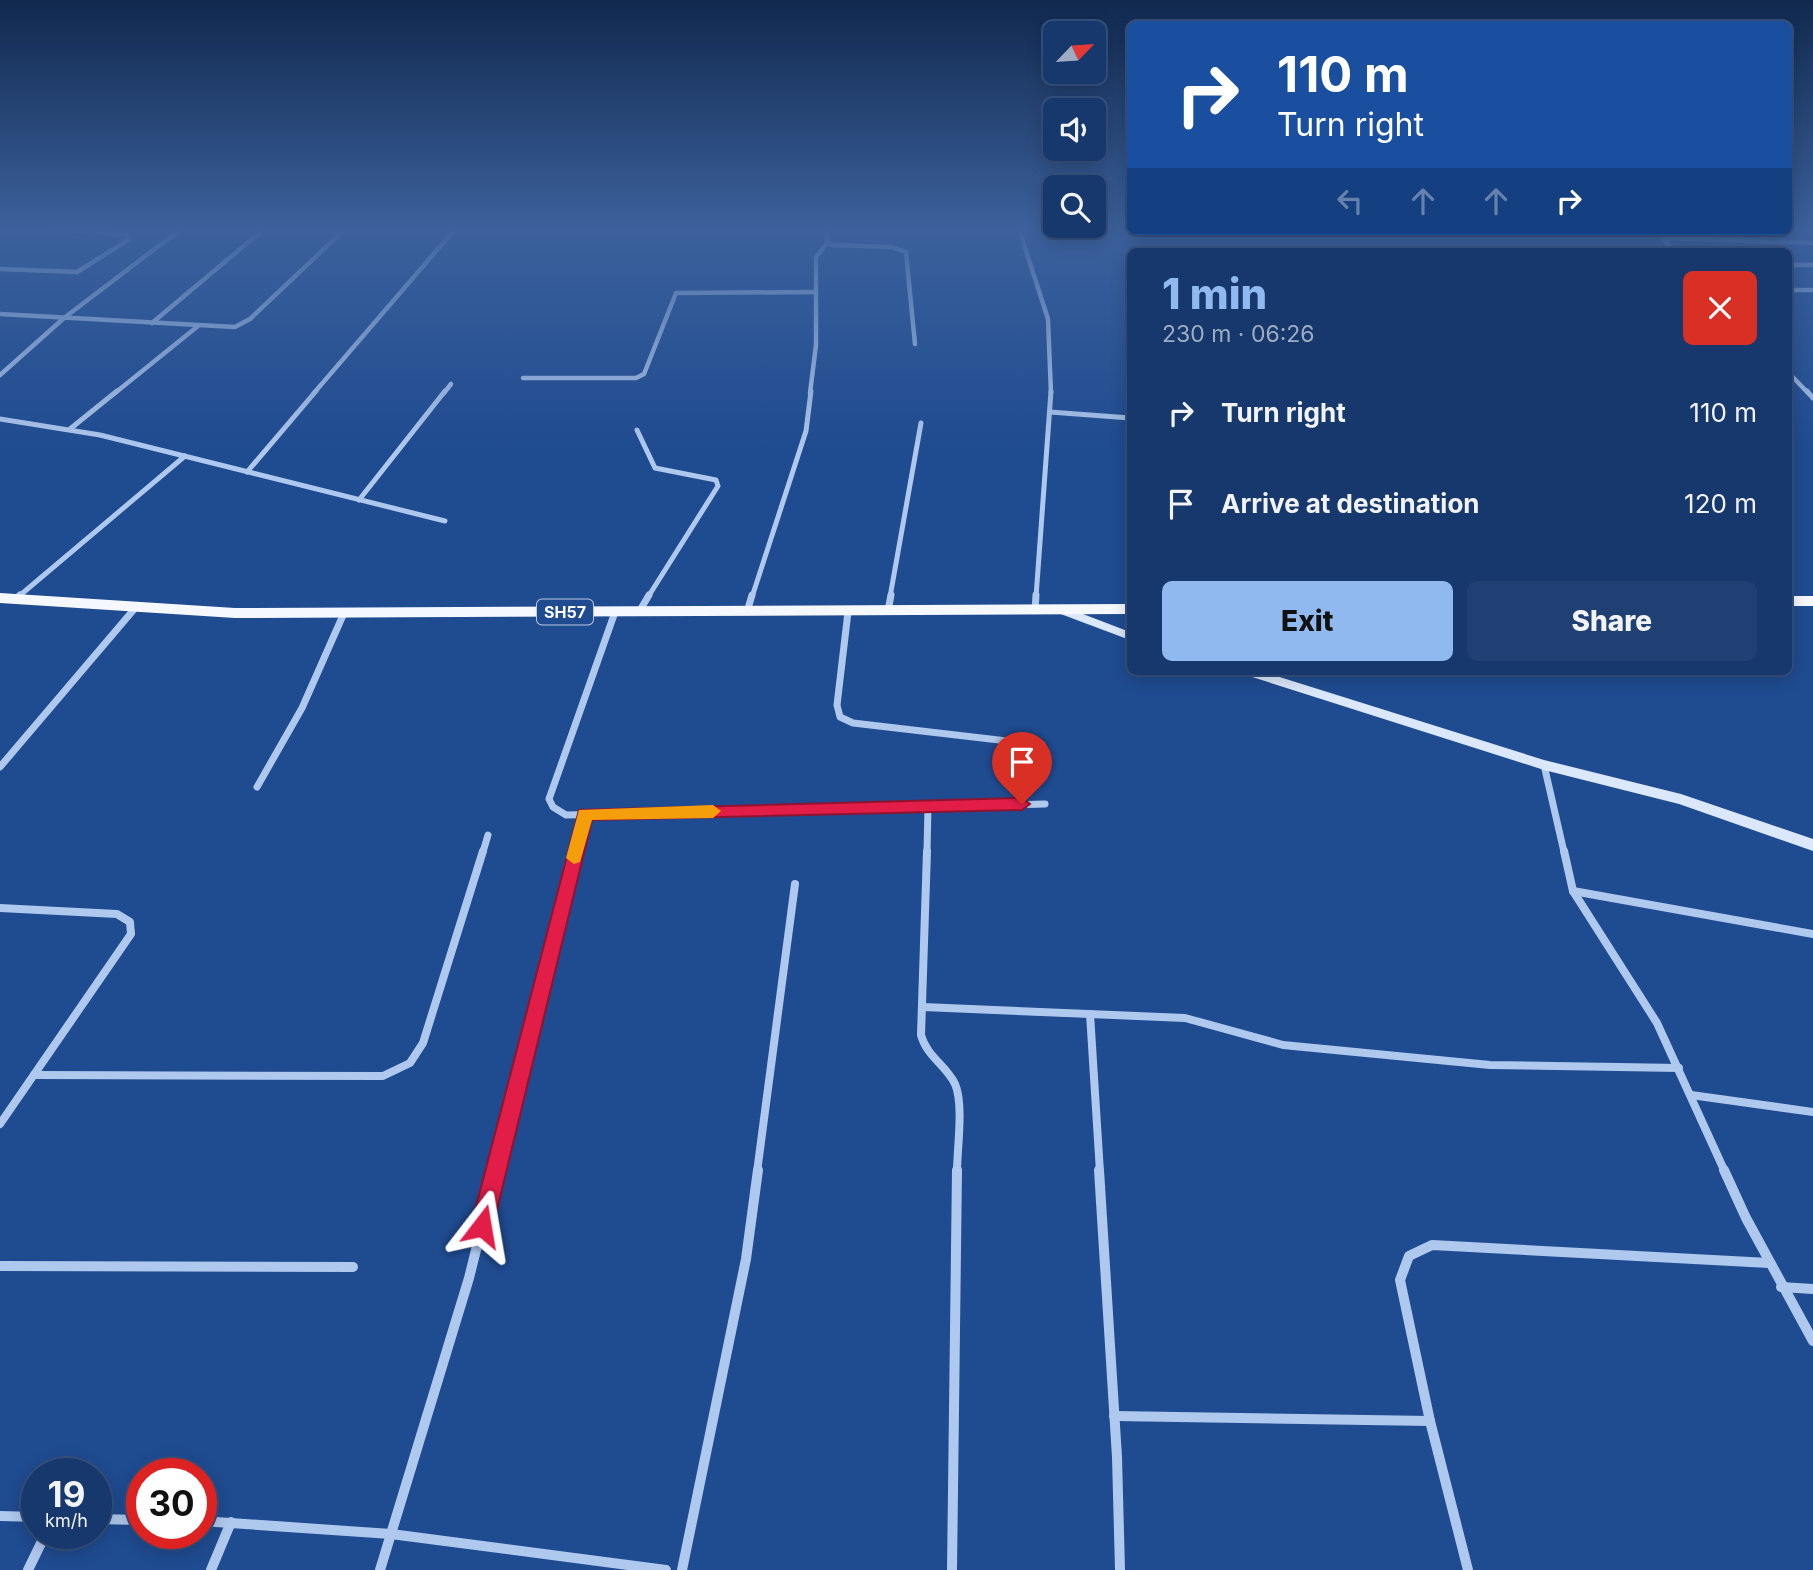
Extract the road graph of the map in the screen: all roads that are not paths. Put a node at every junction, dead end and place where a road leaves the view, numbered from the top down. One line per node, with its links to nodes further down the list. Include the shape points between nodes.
1 (85, 302): 10 (street)
2 (177, 302): 11 (street)
3 (265, 302): 12 (street, via 243,323)
4 (392, 302): 26 (street)
5 (672, 302): 16 (street, via 644,374 636,378)
6 (815, 302): 39 (street, via 816,345 803,448)
7 (911, 302): 13 (street)
8 (1044, 302): 19 (street, via 1050,331)
9 (0, 314): 10 (street)
10 (64, 318): 11 (street); 14 (street)
11 (152, 323): 12 (street)
12 (198, 326): 23 (street)
13 (915, 344)
14 (0, 375)
15 (1792, 376): 18 (street)
16 (523, 378)
17 (451, 384): 27 (street)
18 (1813, 398)
19 (1050, 412): 20 (street); 34 (street)
20 (1127, 418)
21 (0, 419): 23 (street)
22 (921, 422): 41 (street)
23 (70, 429): 25 (street)
24 (638, 430): 38 (street, via 654,468 709,478 718,486)
25 (185, 456): 26 (street); 29 (street)
26 (247, 472): 27 (street)
27 (359, 500): 28 (street)
28 (445, 521)
29 (8, 599): 32 (main road, SH57)
30 (1792, 601): 31 (main road)
31 (1813, 601)
32 (136, 607): 36 (main road, SH57, via 234,613); 46 (street)
33 (1127, 609): 35 (main road, SH57)
34 (1035, 610): 35 (main road, SH57); 41 (main road, SH57)
35 (1062, 610): 42 (street)
36 (344, 612): 37 (main road, SH57); 47 (street, via 302,708)
37 (615, 612): 38 (main road, SH57); 50 (street, via 549,799 552,807 566,815)
38 (639, 612): 39 (main road, SH57)
39 (747, 612): 40 (main road, SH57)
40 (848, 612): 41 (main road, SH57); 44 (street, via 837,705 840,716 853,723)
41 (888, 612)
42 (1127, 635)
43 (1259, 675): 45 (street)
44 (1042, 745)
45 (1544, 765): 52 (street, via 1681,799); 54 (street)
46 (0, 767)
47 (257, 787)
48 (1045, 804): 49 (street)
49 (928, 806): 50 (street); 57 (street)
50 (585, 814): 76 (street, via 470,1278)
51 (488, 835): 60 (street, via 423,1043 410,1063 383,1076)
52 (1813, 845)
53 (795, 884): 83 (street, via 746,1259)
54 (1573, 891): 56 (street); 59 (street, via 1643,998)
55 (0, 908): 60 (street, via 117,914 130,922 131,934)
56 (1813, 934)
57 (923, 1007): 58 (street); 84 (street, via 923,1048 928,1058 948,1072 958,1094)
58 (1090, 1013): 59 (street, via 1185,1018 1283,1045 1490,1065); 70 (street)
59 (1679, 1068): 61 (street)
60 (34, 1075): 63 (street)
61 (1691, 1095): 62 (street); 64 (street)
62 (1813, 1112)
63 (0, 1125)
64 (1769, 1263): 67 (street); 71 (street, via 1432,1245 1412,1250 1401,1264 1400,1280)
65 (0, 1266): 66 (street)
66 (353, 1267)
67 (1782, 1287): 68 (street); 69 (street)
68 (1813, 1289)
69 (1813, 1341)
70 (1114, 1416): 71 (street); 85 (street)
71 (1430, 1420): 86 (street)
72 (0, 1516): 73 (street)
73 (21, 1517)
74 (217, 1522): 75 (street)
75 (231, 1522): 76 (street); 80 (street)
76 (391, 1534): 78 (street); 81 (street)
77 (38, 1549): 79 (street)
78 (582, 1565): 82 (street)
79 (28, 1570)
80 (211, 1570)
81 (380, 1570)
82 (666, 1570)
83 (682, 1570)
84 (952, 1570)
85 (1120, 1570)
86 (1468, 1570)

